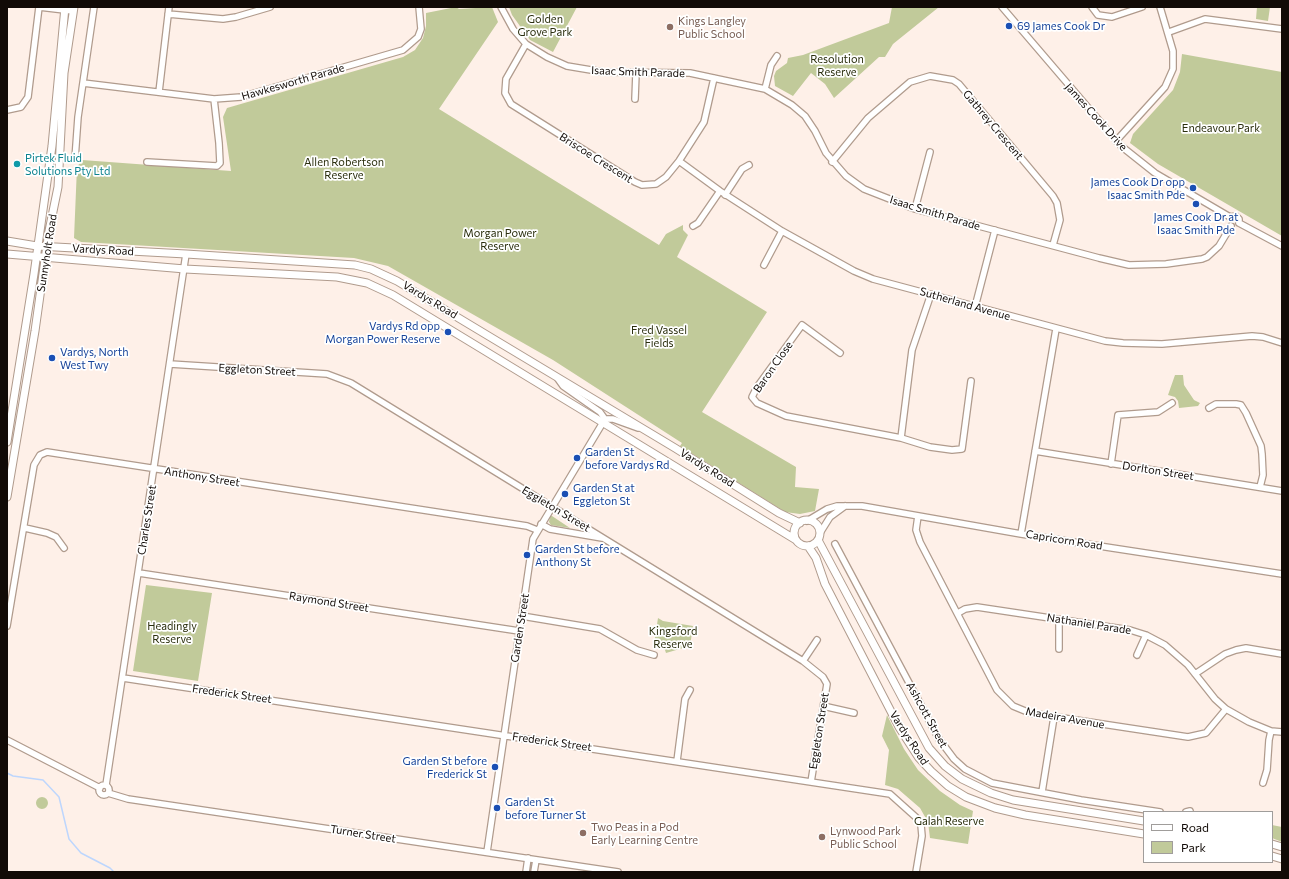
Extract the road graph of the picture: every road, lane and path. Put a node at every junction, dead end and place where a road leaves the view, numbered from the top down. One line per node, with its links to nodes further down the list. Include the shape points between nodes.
1 (39, 7): 11 (street); 25 (street, via 28,97 21,107)
2 (94, 7): 20 (street)
3 (169, 7): 13 (street)
4 (270, 7): 13 (street, via 223,18)
5 (419, 7): 23 (street, Hawkesworth Parade, via 421,29 418,38 402,50 242,97)
6 (500, 7): 16 (street, Isaac Smith Parade, via 513,29)
7 (1002, 7): 26 (street, James Cook Drive)
8 (1092, 7): 9 (street, via 1098,15 1112,17)
9 (1142, 7)
10 (1160, 7): 15 (street)
11 (65, 9): 12 (street); 44 (main road, Sunnyholt Road, via 52,146)
12 (74, 9): 46 (main road, Sunnyholt Road, via 64,73 58,187)
13 (168, 14): 22 (street)
14 (1282, 29): 15 (street, via 1205,19)
15 (1169, 32): 26 (street, via 1174,51 1174,69 1165,87)
16 (526, 44): 18 (street, Isaac Smith Parade, via 558,62 579,69); 29 (street, Briscoe Crescent, via 505,82 506,96 516,107 638,184 656,184 666,177)
17 (777, 56): 21 (street, via 771,65)
18 (636, 73): 19 (street, Isaac Smith Parade, via 690,73); 24 (street)
19 (714, 78): 21 (street, Isaac Smith Parade); 29 (street, Briscoe Crescent, via 704,122)
20 (83, 83): 22 (street, Hawkesworth Parade); 28 (street, via 76,128)
21 (765, 89): 31 (street, Isaac Smith Parade, via 801,113)
22 (159, 92): 23 (street, Hawkesworth Parade)
23 (214, 99): 30 (street, via 220,163 213,167)
24 (635, 99)
25 (7, 110)
26 (1116, 141): 36 (street, James Cook Drive, via 1155,173)
27 (930, 152): 35 (street)
28 (75, 159)
29 (679, 161): 33 (street, Sutherland Avenue)
30 (147, 162)
31 (832, 162): 35 (street, Isaac Smith Parade, via 846,176 864,188); 43 (street, Gathrey Crescent, via 868,118 910,82 930,76 953,80 1053,196 1060,220)
32 (749, 165): 34 (street, via 742,169)
33 (720, 191): 34 (street, Sutherland Avenue); 38 (street)
34 (726, 195): 41 (street, Sutherland Avenue)
35 (914, 209): 40 (street, Isaac Smith Parade)
36 (1230, 218): 37 (street, via 1236,216); 39 (street, via 1228,221)
37 (1239, 223): 39 (street); 45 (street)
38 (694, 226)
39 (1231, 226): 43 (street, Isaac Smith Parade, via 1216,250 1207,257 1193,262 1129,265)
40 (994, 230): 43 (street, Isaac Smith Parade); 54 (street)
41 (782, 231): 51 (street); 53 (street, Sutherland Avenue, via 854,271 873,279)
42 (7, 241): 44 (main road, Vardys Road)
43 (1053, 245)
44 (37, 246): 46 (main road, Vardys Road); 49 (main road, Sunnyholt Road)
45 (1282, 246)
46 (47, 247): 48 (main road, Vardys Road); 50 (main road, Sunnyholt Road)
47 (7, 254): 49 (main road, Vardys Road)
48 (186, 254): 52 (street, Charles Street); 59 (main road, Vardys Road, via 355,265 371,269 397,280)
49 (36, 257): 50 (main road, Vardys Road); 63 (main road, Sunnyholt Road)
50 (45, 258): 52 (main road, Vardys Road); 64 (main road, Sunnyholt Road)
51 (764, 265)
52 (185, 269): 58 (street, Charles Street); 65 (main road, Vardys Road, via 337,277 368,283 393,295)
53 (931, 294): 54 (street, Sutherland Avenue); 67 (street, via 912,350)
54 (975, 307): 55 (street, Sutherland Avenue)
55 (1056, 329): 56 (street, Sutherland Avenue, via 1123,343 1162,344 1252,336); 69 (street)
56 (1282, 343)
57 (840, 353): 67 (street, Baron Close, via 802,325 752,397 757,403 786,416)
58 (170, 364): 71 (street, Charles Street); 75 (street, Eggleton Street, via 327,374 351,382)
59 (555, 376): 65 (street, via 563,386 603,414); 66 (main road, Vardys Road)
60 (971, 381): 67 (street, via 962,449 930,447)
61 (1172, 403): 70 (street, via 1158,412 1118,415)
62 (1209, 408): 72 (street, via 1216,404 1241,405 1261,446 1263,475)
63 (9, 419): 64 (street); 68 (main road, Sunnyholt Road)
64 (20, 421): 74 (main road, Sunnyholt Road)
65 (603, 422): 66 (street, via 608,419 616,420); 75 (street, Garden Street); 85 (main road, Vardys Road)
66 (650, 433): 78 (main road, Vardys Road, via 779,513)
67 (901, 438)
68 (7, 442)
69 (1035, 452): 70 (street, Dorlton Street); 82 (street)
70 (1111, 464): 72 (street, Dorlton Street)
71 (154, 469): 80 (street, Anthony Street, via 47,452 42,454 34,465); 81 (street, Anthony Street, via 527,526); 89 (street, Charles Street)
72 (1260, 487): 73 (street, Dorlton Street)
73 (1282, 491)
74 (7, 497)
75 (552, 506): 79 (street, Garden Street); 84 (street, Eggleton Street)
76 (846, 506): 77 (street, Capricorn Road, via 862,506); 78 (street, Capricorn Road, via 827,509); 83 (street, via 830,517)
77 (918, 516): 82 (street, Capricorn Road); 91 (street, Madeira Avenue, via 916,530 920,542)
78 (804, 522): 83 (main road, via 815,523); 85 (main road, via 795,528)
79 (541, 524): 81 (street, Garden Street); 84 (street, via 550,529)
80 (24, 528): 88 (street, via 56,537); 94 (street, Anthony Street)
81 (537, 530): 92 (street, Garden Street, via 532,544)
82 (1021, 534): 90 (street, Capricorn Road)
83 (819, 536): 87 (main road, via 814,544); 122 (main road, Vardys Road, via 929,748 945,766 962,780 1013,800)
84 (606, 538): 102 (street, Eggleton Street)
85 (796, 540): 87 (main road)
86 (835, 544): 119 (street, Ashcott Street, via 936,734 950,754 965,769 992,783)
87 (808, 546): 123 (main road, Vardys Road, via 899,727 931,772 966,797 995,808)
88 (64, 548)
89 (139, 574): 95 (street, Raymond Street); 104 (street, Charles Street)
90 (1282, 574)
91 (958, 613): 93 (street, Nathaniel Parade, via 977,607); 109 (street, Madeira Avenue, via 997,690 1006,700 1021,710)
92 (522, 616): 95 (street, Garden Street); 100 (street, via 600,629 637,650)
93 (1059, 620): 96 (street, Nathaniel Parade, via 1130,630); 98 (street)
94 (7, 626)
95 (519, 631): 112 (street, Garden Street)
96 (1146, 635): 101 (street); 103 (street, Nathaniel Parade, via 1170,649)
97 (817, 640): 102 (street)
98 (1059, 648)
99 (1282, 654): 103 (street, via 1246,648 1236,650 1225,654)
100 (654, 655)
101 (1137, 655)
102 (803, 660): 106 (street, Eggleton Street, via 826,681)
103 (1195, 674): 107 (street, Nathaniel Parade)
104 (123, 678): 112 (street, Frederick Street); 117 (street, Charles Street)
105 (690, 690): 114 (street, via 685,699)
106 (823, 706): 108 (street); 115 (street, Eggleton Street)
107 (1226, 709): 109 (street, Madeira Avenue, via 1206,733 1188,737); 110 (street, Nathaniel Parade)
108 (854, 712)
109 (1054, 717): 119 (street)
110 (1271, 731): 111 (street, Nathaniel Parade); 116 (street, via 1268,770)
111 (1282, 732)
112 (504, 735): 114 (street, Frederick Street); 124 (street, Garden Street)
113 (7, 740): 118 (street)
114 (677, 761): 115 (street, Frederick Street)
115 (811, 782): 130 (street, Frederick Street, via 894,796 921,825 922,836)
116 (1263, 783)
117 (106, 785): 118 (street); 120 (street, via 109,788)
118 (100, 788): 120 (street, via 102,794)
119 (1042, 792): 121 (street, Ashcott Street)
120 (108, 793): 124 (street, Turner Street, via 128,799)
121 (1154, 811)
122 (1143, 821)
123 (1143, 834)
124 (487, 852): 125 (street, Turner Street)
125 (528, 858): 126 (street, Turner Street); 127 (street)
126 (536, 860): 128 (street); 129 (street, Turner Street)
127 (526, 872)
128 (534, 872)
129 (618, 872)
130 (916, 872)

